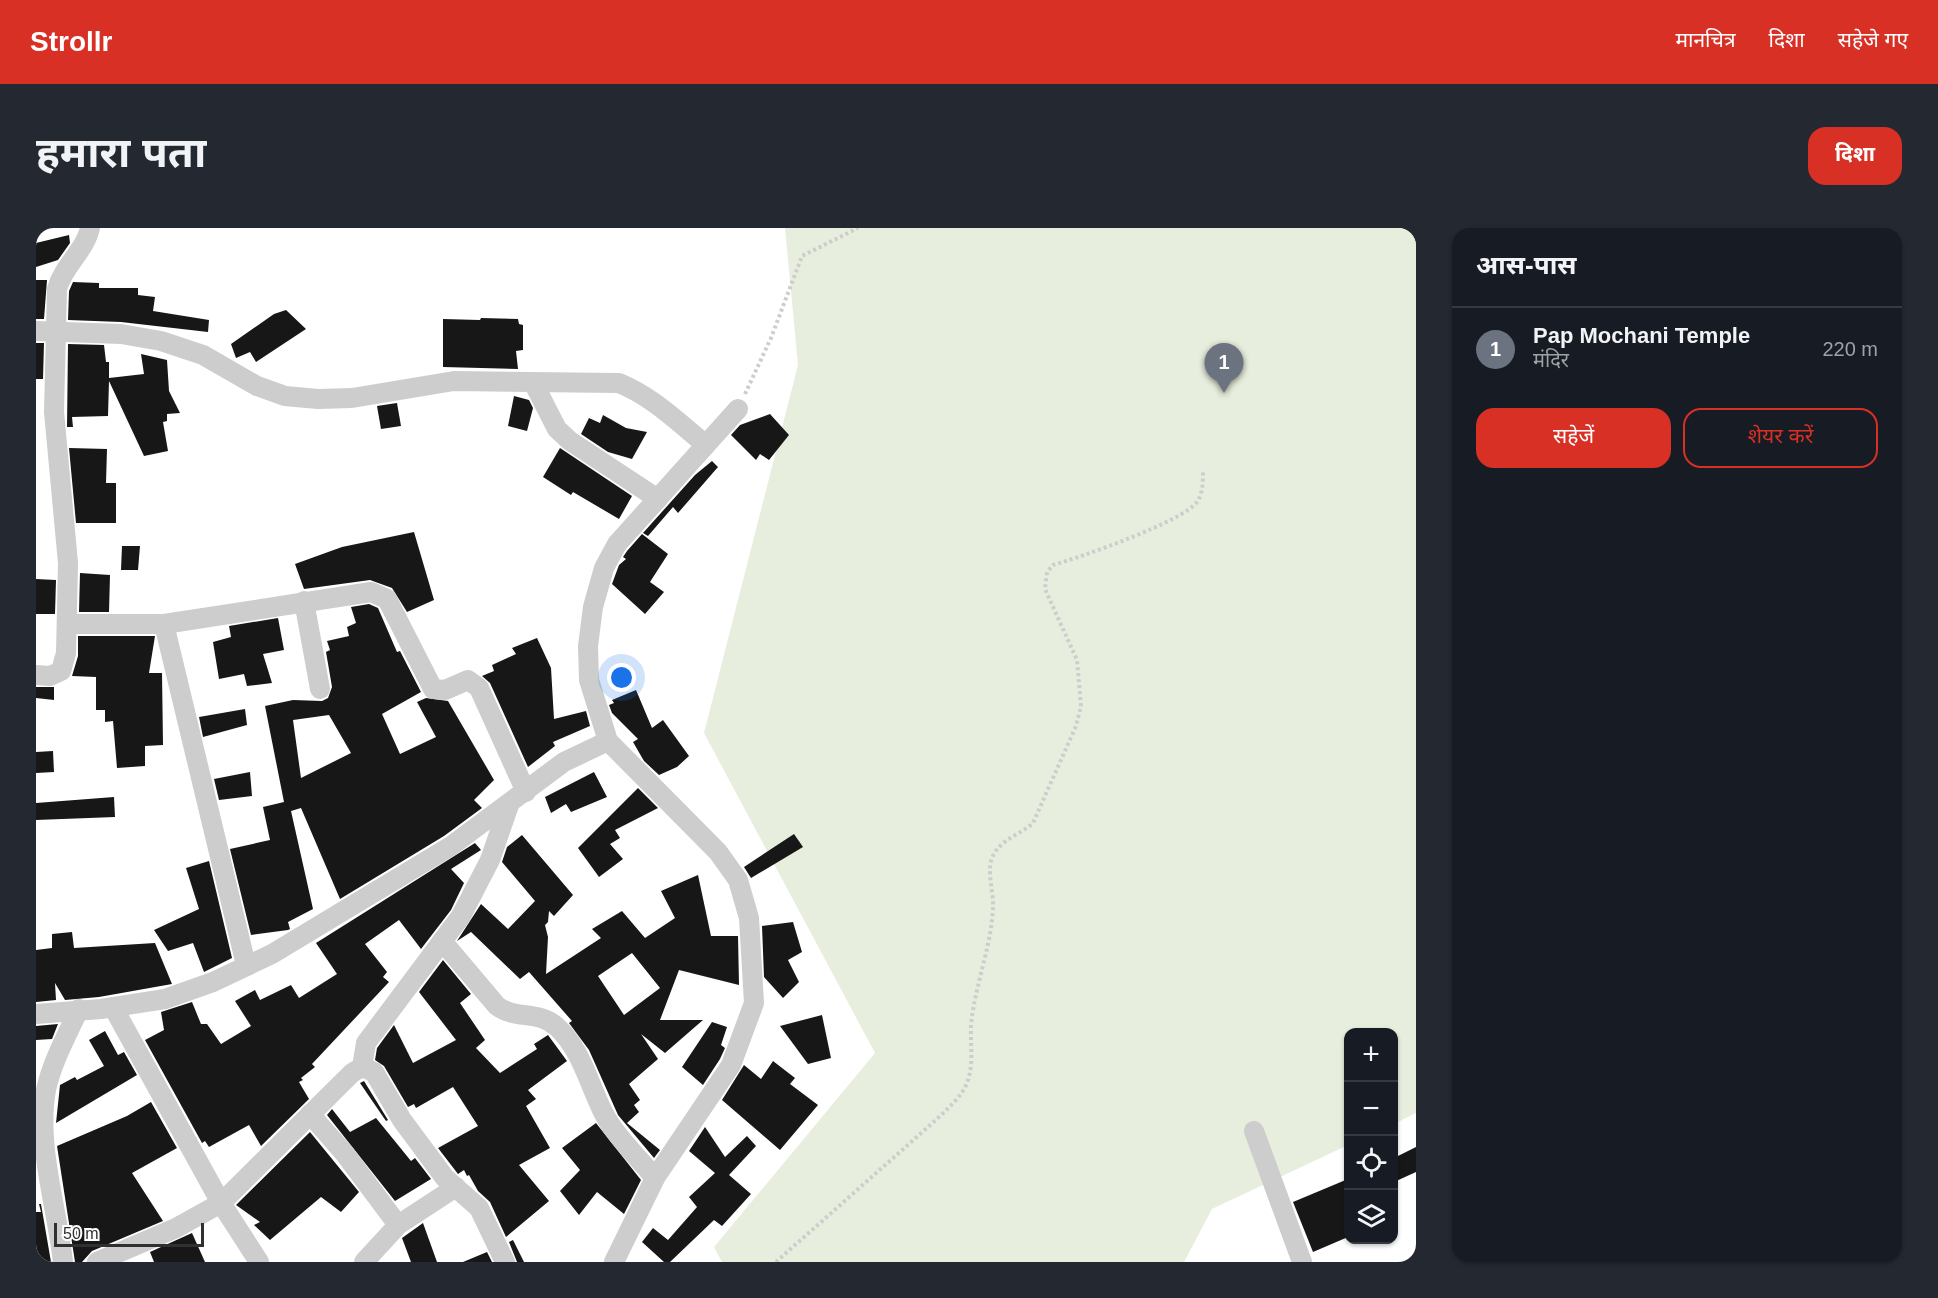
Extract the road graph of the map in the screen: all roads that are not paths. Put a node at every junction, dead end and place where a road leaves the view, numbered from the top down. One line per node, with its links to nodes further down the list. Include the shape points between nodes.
1 (90, 228): 2 (street, via 61,275)
2 (46, 332): 3 (street, via 121,334 161,341 203,355 257,386 285,396 352,398 454,381); 8 (street, via 68,563)
3 (533, 382): 5 (street, via 619,383 657,403); 6 (street, via 557,429)
4 (738, 409): 5 (street)
5 (706, 445): 6 (street)
6 (658, 499): 12 (street, via 617,544 604,568 593,607 589,680)
7 (304, 601): 9 (street); 11 (street); 13 (street, via 371,592 387,599 433,689 445,690 468,680 479,688)
8 (67, 624): 9 (street); 10 (street, via 61,671 50,676)
9 (165, 624): 16 (street)
10 (36, 675)
11 (320, 689)
12 (608, 741): 13 (street, via 564,762); 23 (street, via 718,852 738,880 749,918 754,1003 744,1034 731,1065)
13 (525, 792): 14 (street)
14 (509, 805): 15 (street, via 490,860 461,916); 16 (street, via 341,914)
15 (442, 941): 20 (street, via 366,1043); 23 (street, via 497,1006 506,1012 543,1018 558,1028 572,1044 604,1114)
16 (246, 965): 17 (street, via 165,999)
17 (113, 1007): 18 (street); 25 (street)
18 (78, 1009): 19 (street); 27 (street, via 46,1089 43,1112 46,1158)
19 (36, 1014)
20 (362, 1067): 21 (street); 24 (street, via 374,1072 402,1120)
21 (310, 1114): 25 (street); 26 (street)
22 (1254, 1131): 33 (street)
23 (655, 1178): 32 (street)
24 (456, 1187): 26 (street); 31 (street, via 479,1208)
25 (221, 1203): 28 (street, via 176,1228); 29 (street)
26 (399, 1225): 30 (street)
27 (63, 1262)
28 (97, 1262)
29 (259, 1262)
30 (364, 1262)
31 (505, 1262)
32 (614, 1262)
33 (1302, 1262)

